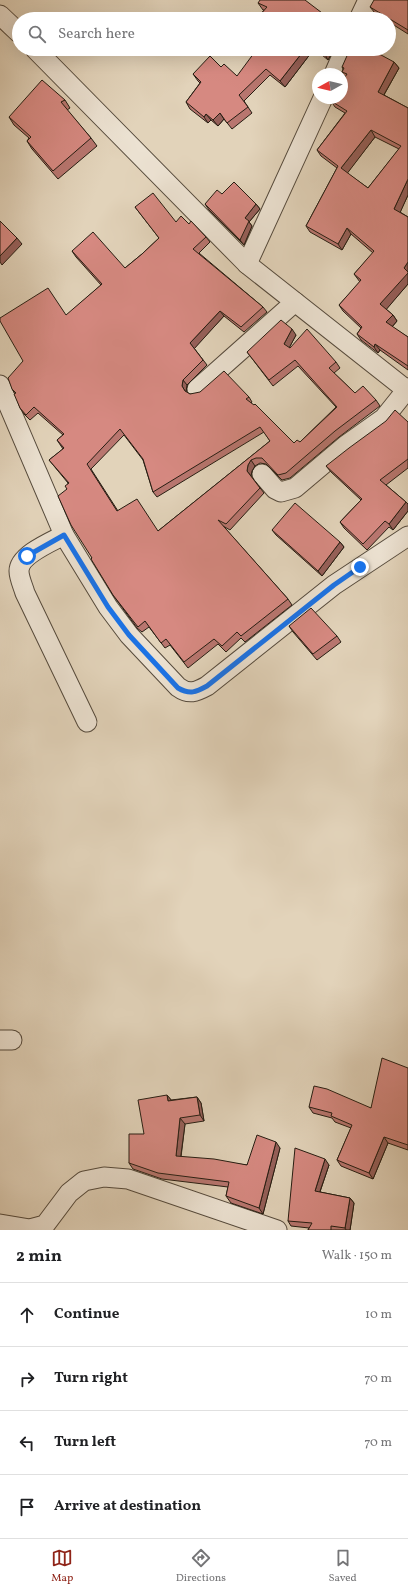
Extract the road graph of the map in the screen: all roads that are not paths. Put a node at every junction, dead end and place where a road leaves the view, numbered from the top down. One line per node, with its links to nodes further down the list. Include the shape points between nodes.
1 (368, 0): 2 (street)
2 (362, 12)
3 (0, 15): 4 (street)
4 (12, 26)
5 (42, 56): 9 (street)
6 (342, 56): 7 (street)
7 (337, 68)
8 (320, 104): 9 (street)
9 (247, 264): 10 (street)
10 (295, 302): 12 (street); 13 (street)
11 (0, 386): 15 (street)
12 (198, 389)
13 (408, 390): 14 (street, via 384,418 346,445 295,488 281,492)
14 (262, 474)
15 (64, 535): 16 (street, via 108,607 129,635 178,688 193,693 207,686 334,585); 17 (street, via 27,556 21,563 19,572 25,593)
16 (408, 536)
17 (87, 722)
18 (0, 1224): 19 (street, via 30,1229)
19 (46, 1228): 20 (street, via 69,1193 84,1181 104,1177 128,1179)
20 (277, 1230)

